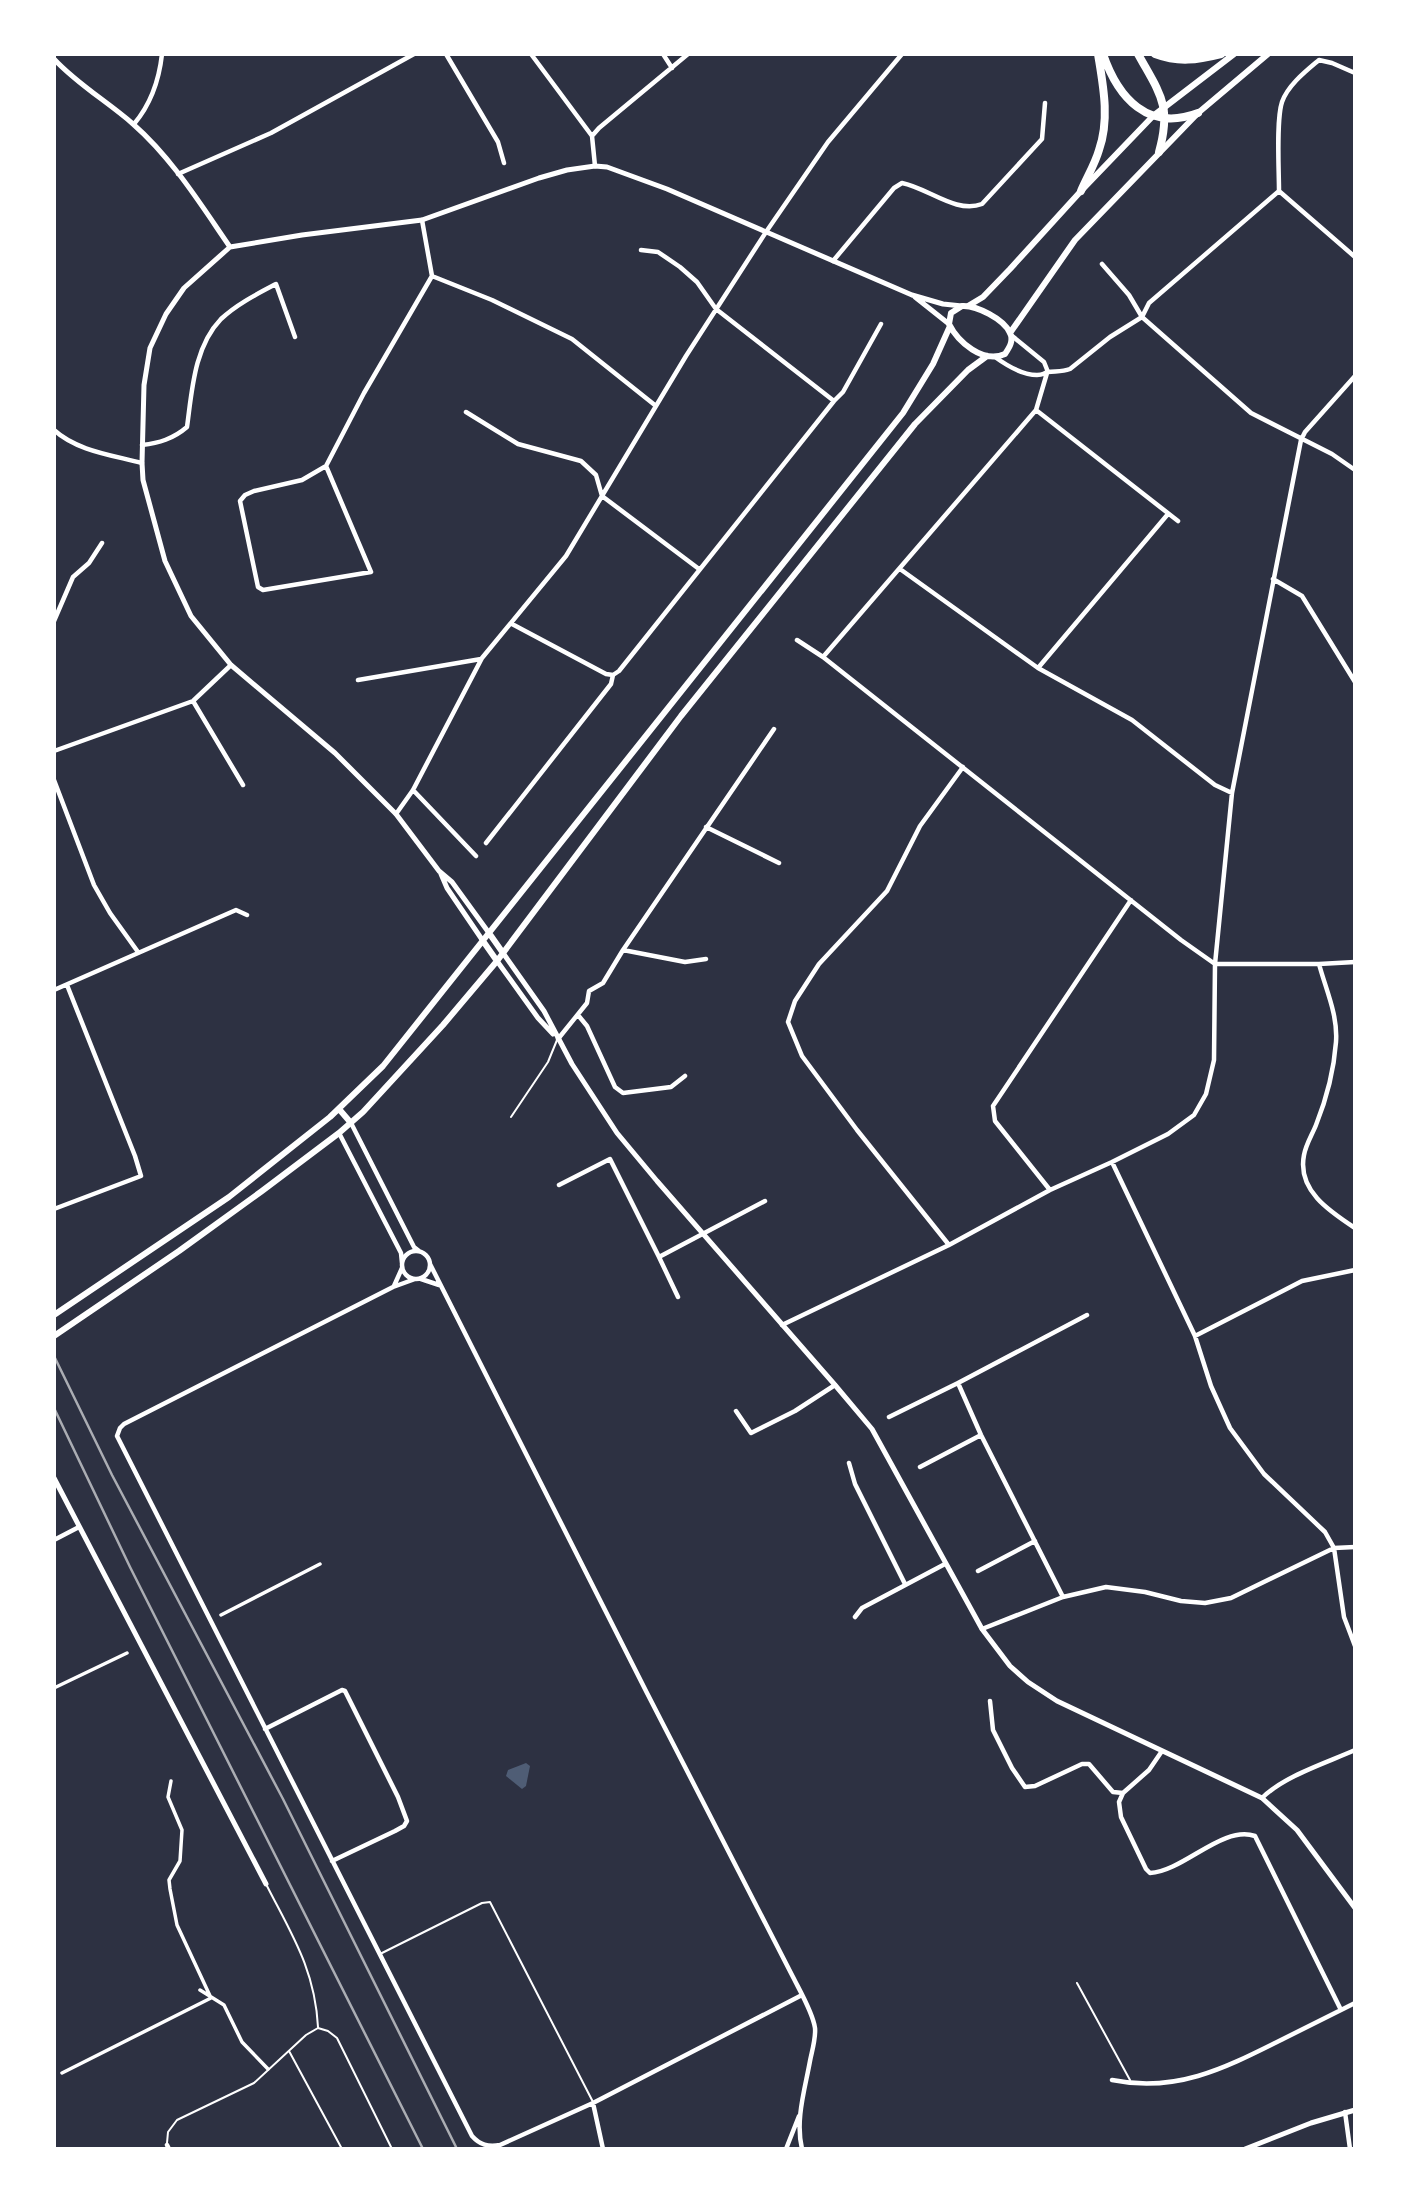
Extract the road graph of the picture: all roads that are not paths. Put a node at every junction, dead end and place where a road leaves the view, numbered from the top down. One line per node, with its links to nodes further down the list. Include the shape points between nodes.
1 (162, 54): 22 (street, via 155,88)
2 (414, 54): 27 (street, via 271,133)
3 (446, 54): 25 (street, via 498,142)
4 (531, 54): 23 (street)
5 (663, 54): 15 (street)
6 (688, 54): 15 (street)
7 (902, 54): 31 (street, via 828,142)
8 (1100, 54): 20 (highway, via 1123,95); 28 (highway, via 1104,129)
9 (1138, 54): 18 (highway)
10 (1155, 54): 11 (highway, via 1196,61)
11 (1221, 54)
12 (1234, 54): 18 (main road)
13 (1268, 54): 19 (main road)
14 (54, 59): 22 (street)
15 (672, 69): 23 (street)
16 (1355, 73): 29 (street, via 1319,60 1289,89 1280,114)
17 (1045, 103): 35 (street, via 1042,139 982,204 962,207 902,183)
18 (1165, 107): 20 (main road); 21 (highway)
19 (1198, 113): 21 (highway); 24 (main road)
20 (1153, 116): 21 (highway); 28 (main road)
21 (1166, 119): 24 (highway)
22 (134, 124): 27 (street)
23 (592, 136): 26 (street)
24 (1158, 152): 44 (main road, via 1075,240)
25 (504, 163)
26 (595, 166): 30 (street, via 539,178); 31 (street, via 667,189)
27 (178, 174): 32 (street)
28 (1081, 191): 39 (main road, via 982,297)
29 (1279, 191): 34 (street); 41 (street, via 1149,303)
30 (422, 220): 32 (street); 37 (street)
31 (766, 232): 35 (street); 40 (street)
32 (230, 247): 55 (street, via 184,288 150,348)
33 (640, 250): 40 (street, via 658,252 680,267)
34 (1355, 257)
35 (833, 261): 38 (street)
36 (1102, 264): 41 (street)
37 (432, 276): 50 (street, via 572,339); 57 (street)
38 (912, 295): 39 (street); 43 (street)
39 (965, 306): 43 (main road, via 951,313); 44 (main road, via 988,313)
40 (716, 309): 49 (street); 50 (street)
41 (1142, 317): 47 (street, via 1070,369); 54 (street, via 1251,413)
42 (881, 324): 49 (street)
43 (949, 325): 46 (main road, via 967,346); 92 (main road, via 933,364 903,412)
44 (1011, 334): 46 (main road, via 1004,354); 47 (street, via 1044,362)
45 (295, 337): 55 (street, via 276,284 246,300 220,320 198,361 187,427 161,442)
46 (991, 356): 47 (street, via 1030,374); 96 (main road, via 968,370 915,424 681,716)
47 (1048, 372): 51 (street)
48 (1355, 376): 54 (street)
49 (834, 401): 63 (street)
50 (656, 406): 59 (street)
51 (1036, 410): 60 (street); 64 (street)
52 (466, 412): 59 (street, via 518,444 581,461 596,475)
53 (54, 430): 56 (street, via 86,448)
54 (1301, 440): 58 (street); 65 (street)
55 (142, 445): 56 (street)
56 (142, 463): 71 (street, via 165,561 191,616)
57 (326, 466): 57 (street, via 302,480 254,491 240,501 258,587 263,590 371,572)
58 (1355, 470)
59 (602, 496): 63 (street); 67 (street, via 566,556)
60 (1168, 514): 61 (street); 72 (street)
61 (1178, 521)
62 (102, 543): 66 (street, via 73,577)
63 (699, 569): 73 (street)
64 (900, 569): 69 (street); 72 (street)
65 (1273, 579): 75 (street, via 1302,596); 83 (street)
66 (54, 621)
67 (511, 624): 70 (street); 73 (street)
68 (797, 640): 69 (street)
69 (823, 657): 79 (street)
70 (482, 659): 74 (street); 82 (street)
71 (231, 665): 76 (street); 84 (street, via 335,752)
72 (1038, 668): 83 (street, via 1132,720 1215,785)
73 (613, 675): 86 (street, via 611,684)
74 (358, 680)
75 (1355, 682)
76 (193, 701): 78 (street); 81 (street)
77 (774, 729): 85 (street)
78 (54, 751)
79 (963, 767): 90 (street); 119 (street, via 920,826 887,891 818,964 788,1021 802,1056)
80 (54, 780): 95 (street, via 94,885)
81 (243, 785)
82 (413, 790): 84 (street); 87 (street)
83 (1232, 793): 100 (street)
84 (396, 814): 89 (street)
85 (706, 827): 88 (street); 94 (street)
86 (486, 843)
87 (476, 856)
88 (779, 863)
89 (439, 871): 92 (street); 93 (street)
90 (1131, 900): 100 (street); 114 (street, via 993,1106 995,1121)
91 (247, 915): 95 (street, via 236,910)
92 (489, 933): 93 (main road); 96 (main road)
93 (483, 941): 98 (main road); 107 (main road, via 383,1066)
94 (622, 950): 97 (street, via 685,962); 104 (street, via 603,983 589,991)
95 (138, 952): 102 (street)
96 (503, 953): 98 (main road); 105 (street)
97 (706, 959)
98 (497, 961): 105 (street); 110 (main road)
99 (1355, 961): 101 (street)
100 (1215, 964): 101 (street); 112 (street, via 1214,1060 1206,1094 1194,1115 1168,1134)
101 (1319, 964): 117 (street, via 1337,1022 1336,1044 1303,1167 1322,1206)
102 (67, 985): 103 (street); 116 (street, via 141,1176)
103 (54, 990)
104 (578, 1015): 105 (street); 106 (street, via 615,1087 623,1093 671,1087)
105 (558, 1039): 108 (lane); 118 (street, via 617,1133)
106 (685, 1076)
107 (339, 1109): 109 (main road); 110 (main road)
108 (511, 1116)
109 (330, 1117): 111 (main road); 129 (main road, via 229,1197)
110 (351, 1123): 111 (main road); 120 (street)
111 (339, 1133): 123 (street, via 401,1253); 132 (main road)
112 (1112, 1162): 114 (street); 133 (street)
113 (559, 1185): 121 (street, via 610,1159)
114 (1050, 1190): 119 (street)
115 (765, 1201): 118 (street)
116 (54, 1209)
117 (1355, 1228)
118 (703, 1235): 121 (street); 131 (street)
119 (949, 1245): 131 (street)
120 (419, 1251): 122 (street); 123 (street, via 406,1255)
121 (659, 1257): 128 (street)
122 (430, 1264): 125 (street, via 428,1273); 126 (street)
123 (402, 1265): 125 (street, via 406,1275); 127 (street)
124 (1355, 1270): 133 (street, via 1302,1282)
125 (417, 1279): 126 (street); 127 (street)
126 (440, 1285): 171 (street)
127 (393, 1287): 159 (street, via 124,1424 117,1436)
128 (678, 1297)
129 (54, 1315)
130 (1087, 1315): 134 (street)
131 (782, 1325): 135 (street)
132 (54, 1336)
133 (1195, 1336): 146 (street, via 1230,1428 1264,1474 1325,1532)
134 (958, 1383): 137 (street); 138 (street)
135 (835, 1385): 136 (street, via 751,1433); 148 (street, via 872,1429)
136 (736, 1412)
137 (889, 1417)
138 (981, 1435): 140 (street); 144 (street)
139 (849, 1463): 150 (street)
140 (920, 1467)
141 (54, 1478): 142 (street)
142 (79, 1527): 143 (street); 166 (street)
143 (54, 1540)
144 (1035, 1541): 149 (street); 151 (street)
145 (1355, 1547): 146 (street)
146 (1334, 1548): 151 (street, via 1231,1598 1205,1603 1106,1587); 155 (street, via 1344,1617)
147 (320, 1564): 152 (street)
148 (945, 1564): 150 (street); 154 (street)
149 (978, 1572)
150 (905, 1584): 153 (street, via 862,1608)
151 (1063, 1597): 154 (street)
152 (221, 1615)
153 (855, 1617)
154 (982, 1629): 161 (street, via 1010,1666 1057,1702)
155 (1355, 1646)
156 (127, 1653): 157 (street)
157 (54, 1688)
158 (990, 1701): 163 (street, via 993,1730 1025,1787 1089,1764 1113,1792)
159 (265, 1729): 165 (street); 165 (street, via 345,1691 407,1821 370,1845)
160 (1355, 1750): 164 (street, via 1294,1777)
161 (1162, 1751): 163 (street); 164 (street)
162 (171, 1781): 172 (street, via 168,1797 182,1830 180,1861 169,1880 170,1889 177,1925)
163 (1124, 1793): 174 (street, via 1119,1802 1121,1817 1150,1873 1227,1838 1245,1833 1255,1836)
164 (1262, 1798): 167 (street, via 1297,1830)
165 (332, 1861): 168 (street)
166 (266, 1884): 175 (lane, via 307,1966)
167 (1355, 1908)
168 (379, 1954): 181 (street, via 479,2143 500,2146); 181 (lane, via 490,1902)
169 (1077, 1983): 180 (lane)
170 (200, 1990): 172 (street)
171 (802, 1994): 181 (street); 183 (street, via 815,2027)
172 (211, 1998): 177 (street, via 224,2005 242,2042); 178 (street)
173 (1355, 2003): 174 (street)
174 (1341, 2010): 180 (street, via 1224,2068 1189,2079)
175 (318, 2028): 176 (lane); 187 (lane, via 337,2038)
176 (288, 2050): 177 (lane); 186 (lane)
177 (268, 2069): 185 (lane, via 254,2083 177,2120 167,2132)
178 (62, 2073)
179 (1112, 2080): 180 (street)
180 (1132, 2084)
181 (593, 2103): 188 (street)
182 (1355, 2110): 184 (street)
183 (800, 2112): 189 (street); 190 (street)
184 (1345, 2112): 191 (street); 192 (street)
185 (168, 2147)
186 (342, 2149)
187 (391, 2149)
188 (603, 2149)
189 (786, 2149)
190 (802, 2149)
191 (1245, 2149)
192 (1350, 2149)

